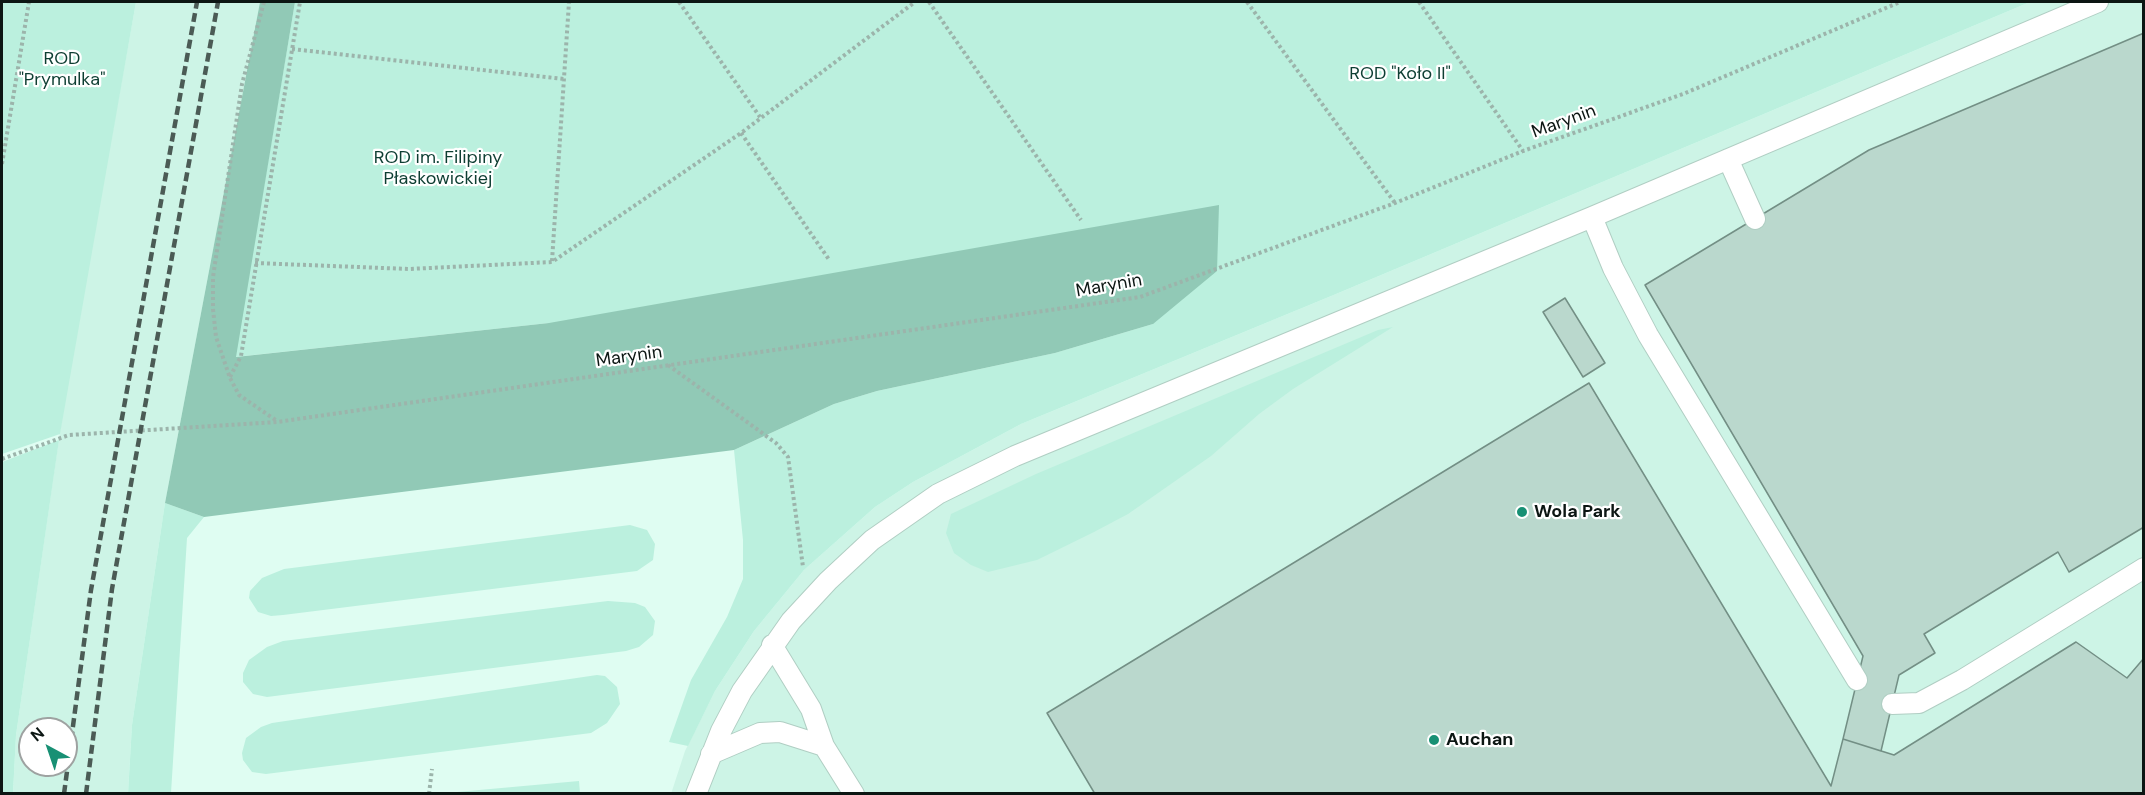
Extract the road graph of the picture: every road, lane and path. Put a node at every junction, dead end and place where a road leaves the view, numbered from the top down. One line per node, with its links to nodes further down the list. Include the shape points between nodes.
1 (29, 2): 18 (path)
2 (264, 2): 27 (path, via 242,84 213,277 216,337)
3 (300, 2): 12 (path)
4 (569, 2): 13 (path)
5 (679, 2): 14 (path)
6 (915, 2): 14 (path)
7 (929, 2): 22 (path)
8 (1247, 2): 19 (path)
9 (1419, 2): 16 (path)
10 (1900, 2): 16 (path, Marynin, via 1683,94)
11 (2098, 2): 17 (lane)
12 (292, 49): 13 (path); 25 (path)
13 (564, 79): 24 (path)
14 (760, 117): 15 (path)
15 (741, 133): 23 (path); 24 (path)
16 (1523, 151): 19 (path, Marynin)
17 (1728, 159): 20 (lane); 21 (lane)
18 (2, 164)
19 (1395, 203): 26 (path, Marynin, via 1140,297)
20 (1592, 217): 31 (lane, via 970,477 895,522); 33 (lane, via 1648,335)
21 (1755, 219)
22 (1081, 220)
23 (830, 261)
24 (552, 262): 25 (path, via 409,269)
25 (255, 263): 27 (path, via 241,356)
26 (668, 365): 28 (path, Marynin); 31 (path, via 776,443 788,457)
27 (230, 378): 28 (path, via 239,395)
28 (277, 422): 29 (path, Marynin, via 69,435)
29 (2, 459)
30 (2144, 568): 34 (lane, via 1919,703)
31 (808, 601): 32 (lane)
32 (772, 645): 35 (lane, via 811,710); 36 (lane, via 742,691)
33 (1857, 680)
34 (1892, 704)
35 (825, 746): 36 (lane, via 780,732 760,733); 40 (lane)
36 (711, 754): 39 (lane)
37 (432, 769): 38 (path)
38 (429, 794)
39 (696, 794)
40 (854, 794)

